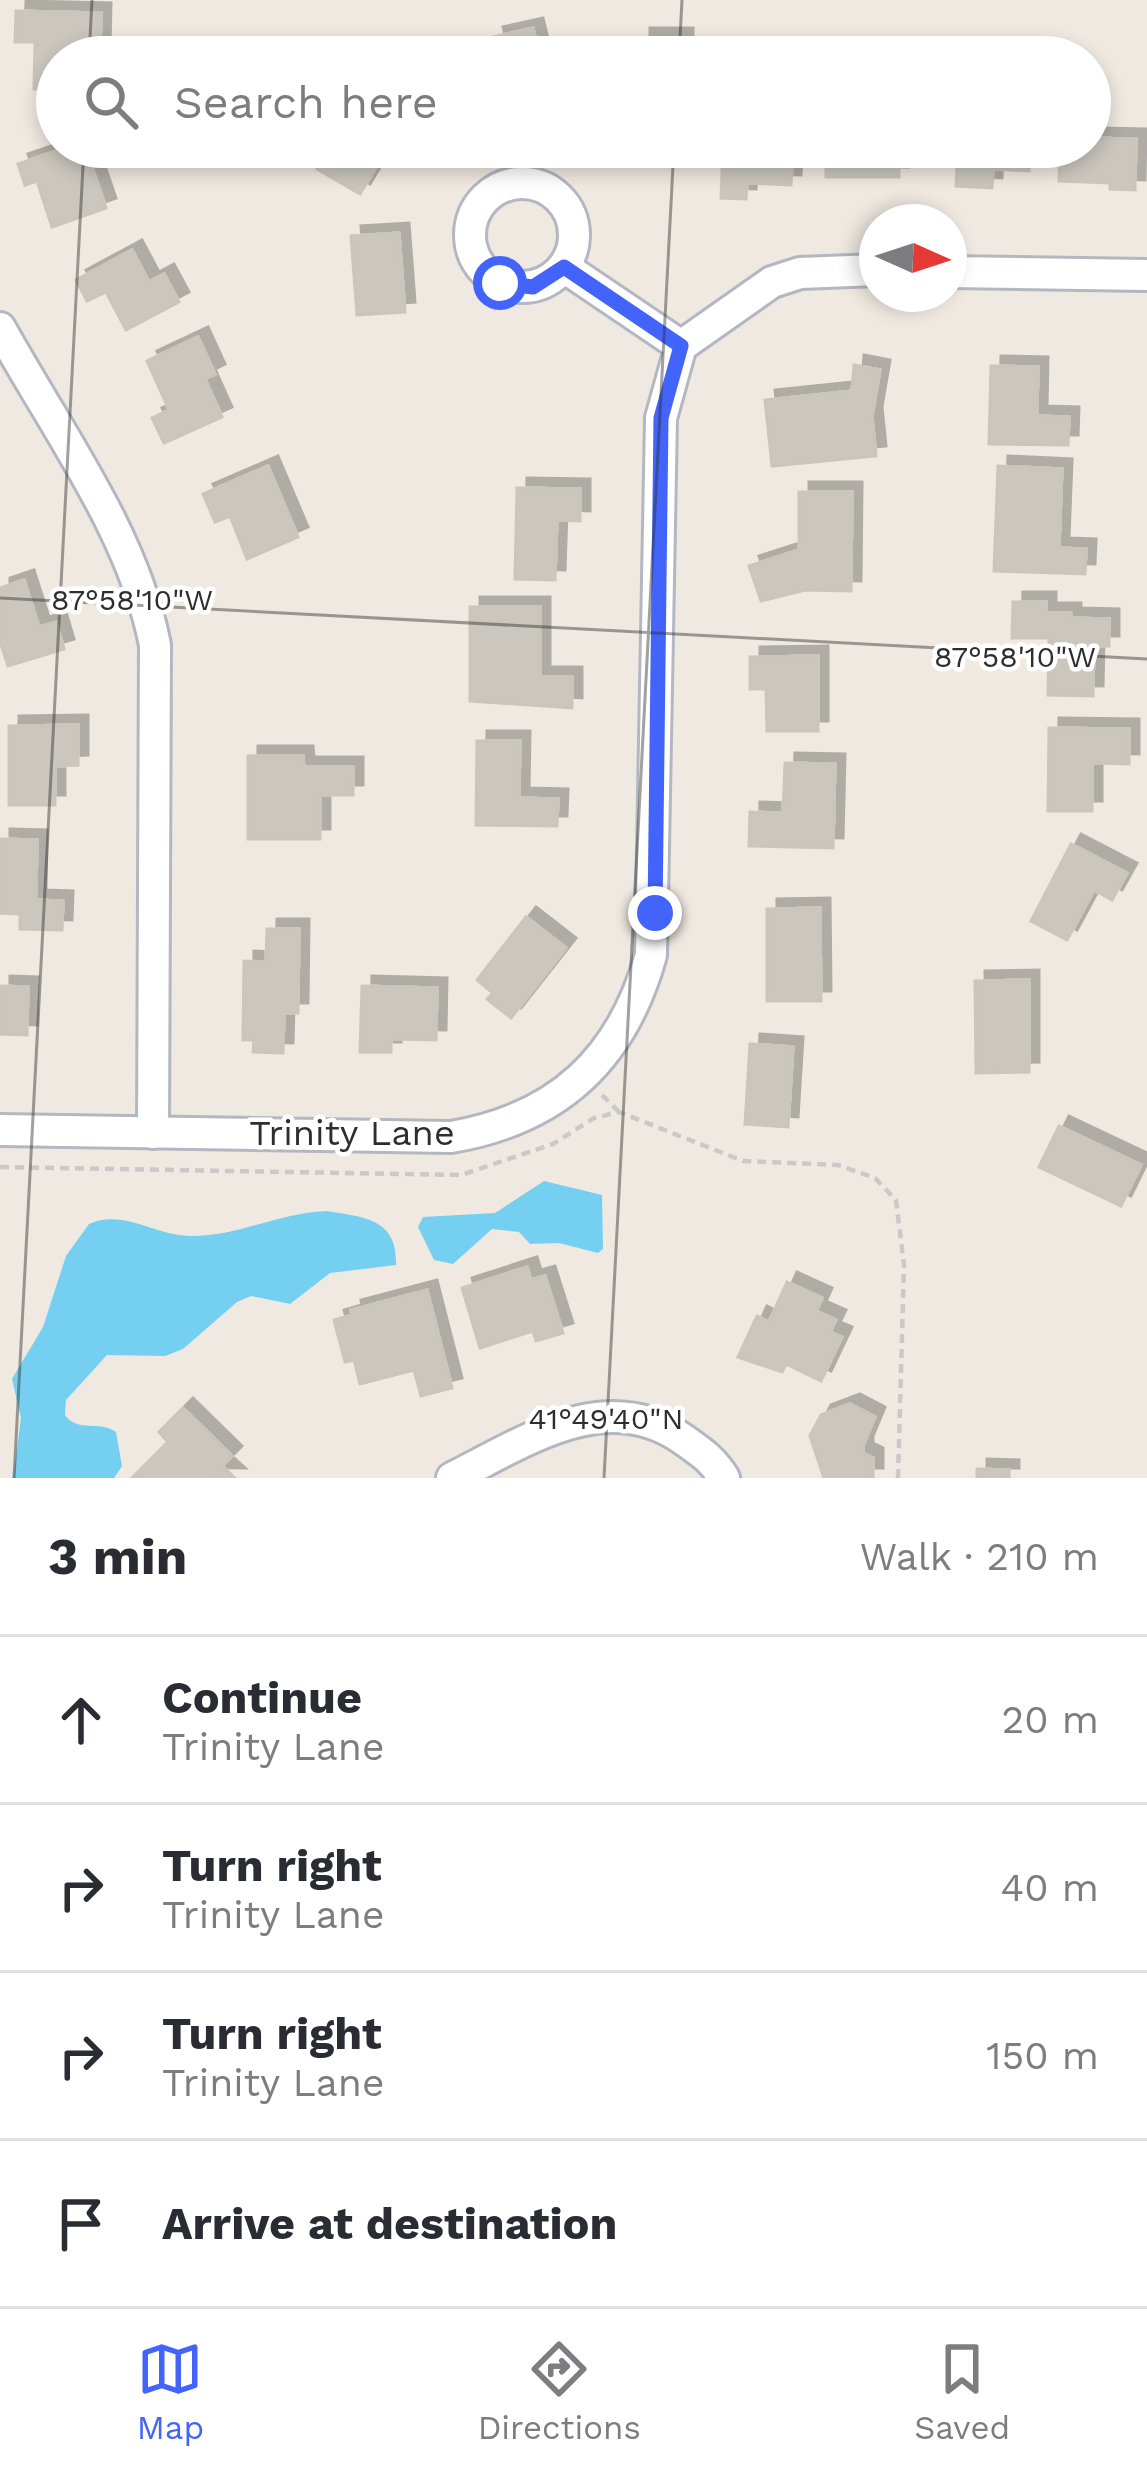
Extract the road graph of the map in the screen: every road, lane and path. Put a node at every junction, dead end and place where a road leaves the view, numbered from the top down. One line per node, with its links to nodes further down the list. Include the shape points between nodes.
1 (564, 267): 6 (street)
2 (859, 270): 6 (street, via 772,282)
3 (967, 272): 4 (street)
4 (1147, 275)
5 (0, 328): 8 (street, via 118,539 155,645)
6 (681, 346): 8 (street, Trinity Lane, via 661,418 655,913 641,990 618,1034 584,1079 532,1112 479,1132)
7 (0, 1130): 8 (street, Trinity Lane)
8 (153, 1132)
9 (0, 1167): 12 (path, via 461,1175 619,1112 743,1161 838,1165 875,1178 896,1200 904,1265)
10 (452, 1478): 11 (street, via 537,1436 603,1415 644,1417 714,1460)
11 (724, 1478)
12 (898, 1478)

